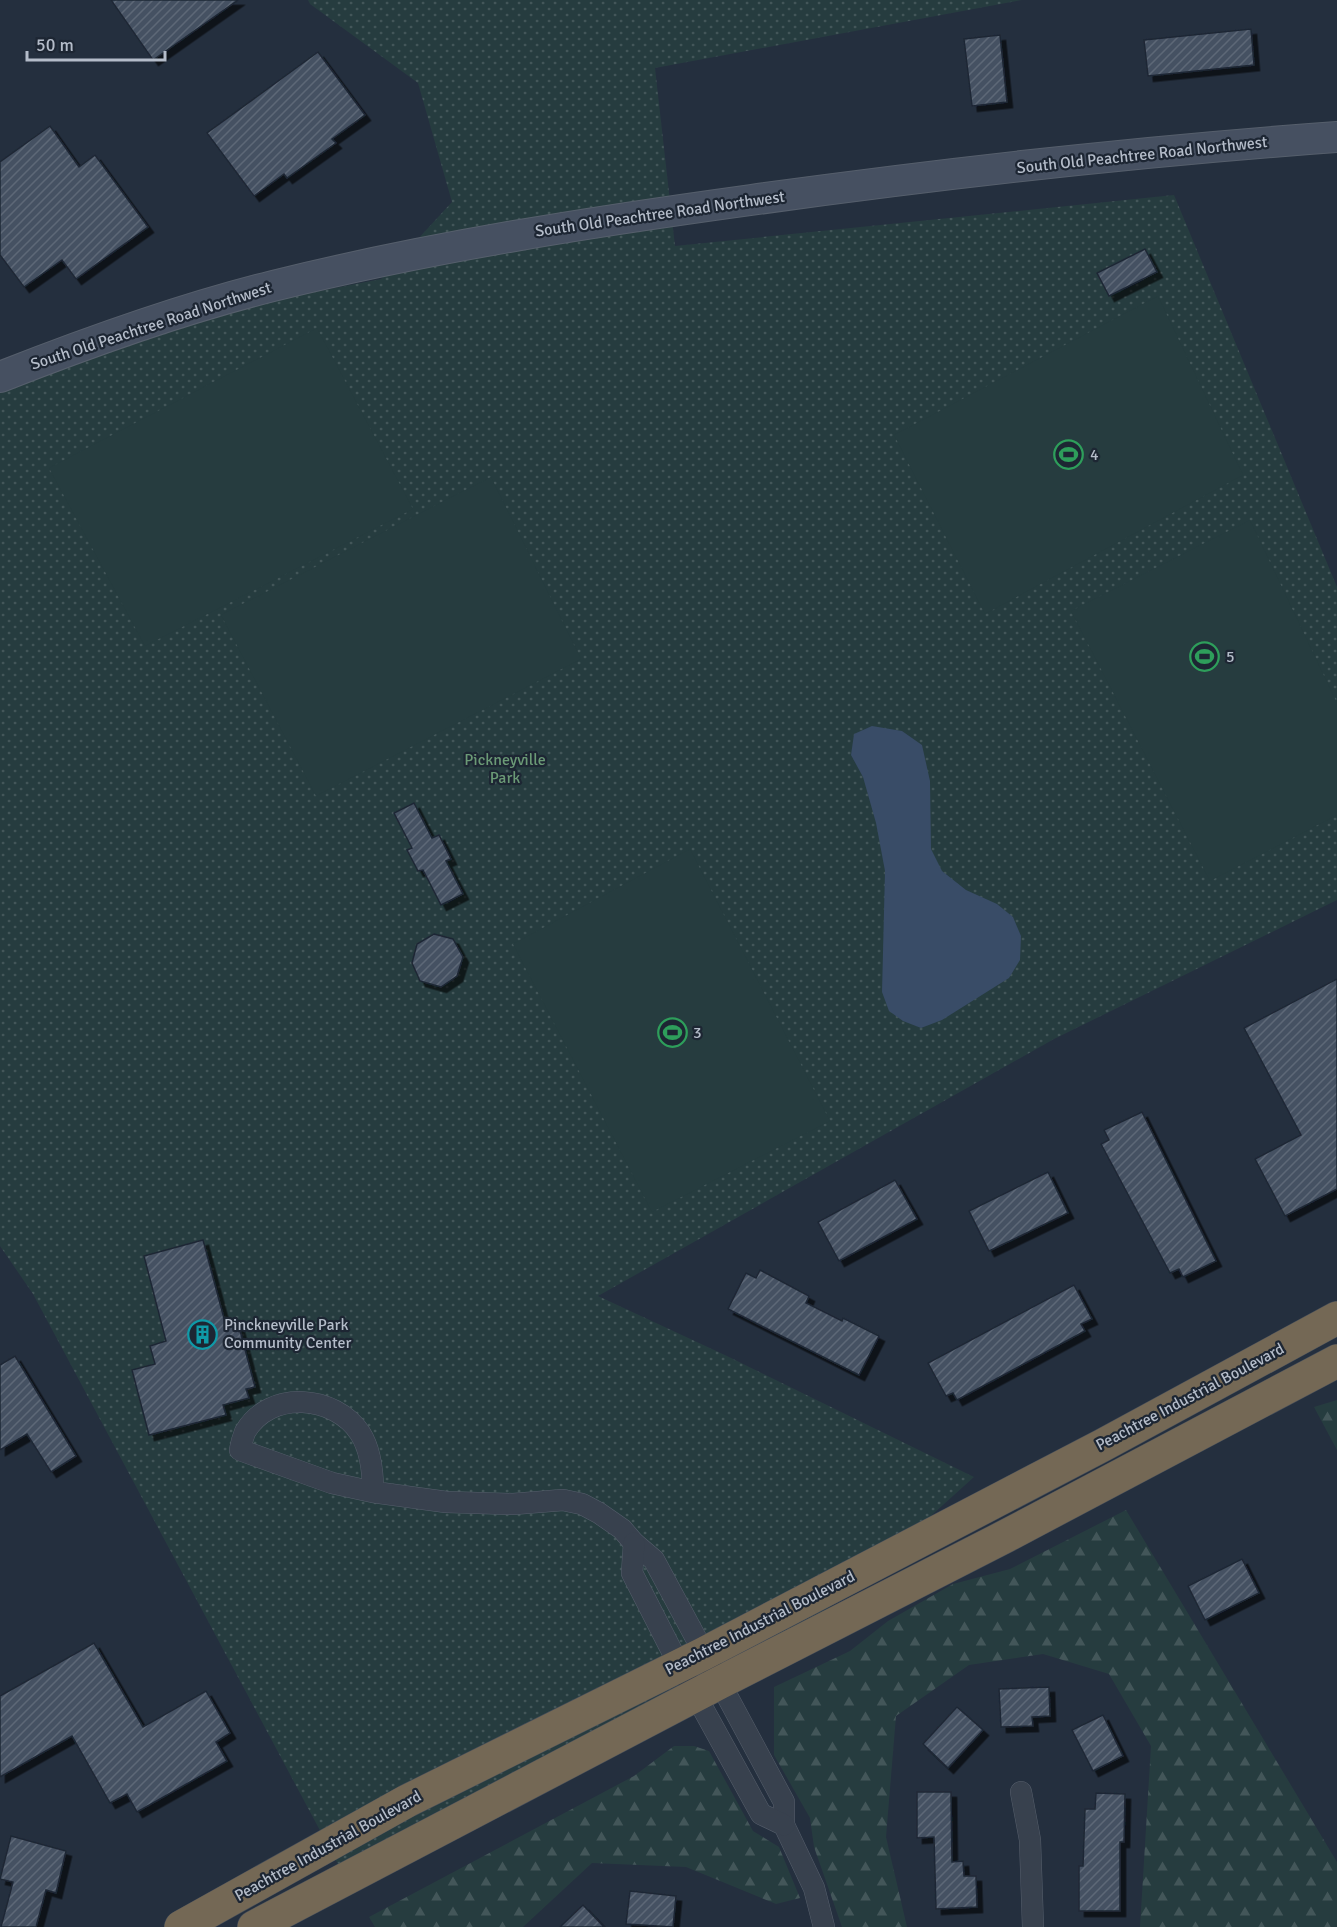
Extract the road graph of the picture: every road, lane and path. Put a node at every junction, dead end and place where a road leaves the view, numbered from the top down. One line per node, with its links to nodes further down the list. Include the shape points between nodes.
1 (1337, 137): 2 (street, South Old Peachtree Road Northwest, via 914,178 570,225 273,286 66,351)
2 (0, 377)
3 (1337, 1318): 6 (highway, Peachtree Industrial Boulevard)
4 (1337, 1361): 7 (highway)
5 (373, 1492): 5 (street, via 332,1483 240,1450 245,1432 260,1416 280,1404 303,1401 327,1407 346,1417 360,1434 373,1472); 6 (street, via 446,1503 563,1500 600,1513 634,1543 632,1573)
6 (691, 1659): 7 (street); 9 (highway, Peachtree Industrial Boulevard, via 406,1801)
7 (707, 1689): 10 (highway); 11 (street, via 761,1815 784,1826 814,1888)
8 (1021, 1792): 12 (street, via 1030,1840)
9 (181, 1927)
10 (254, 1927)
11 (824, 1927)
12 (1033, 1927)

